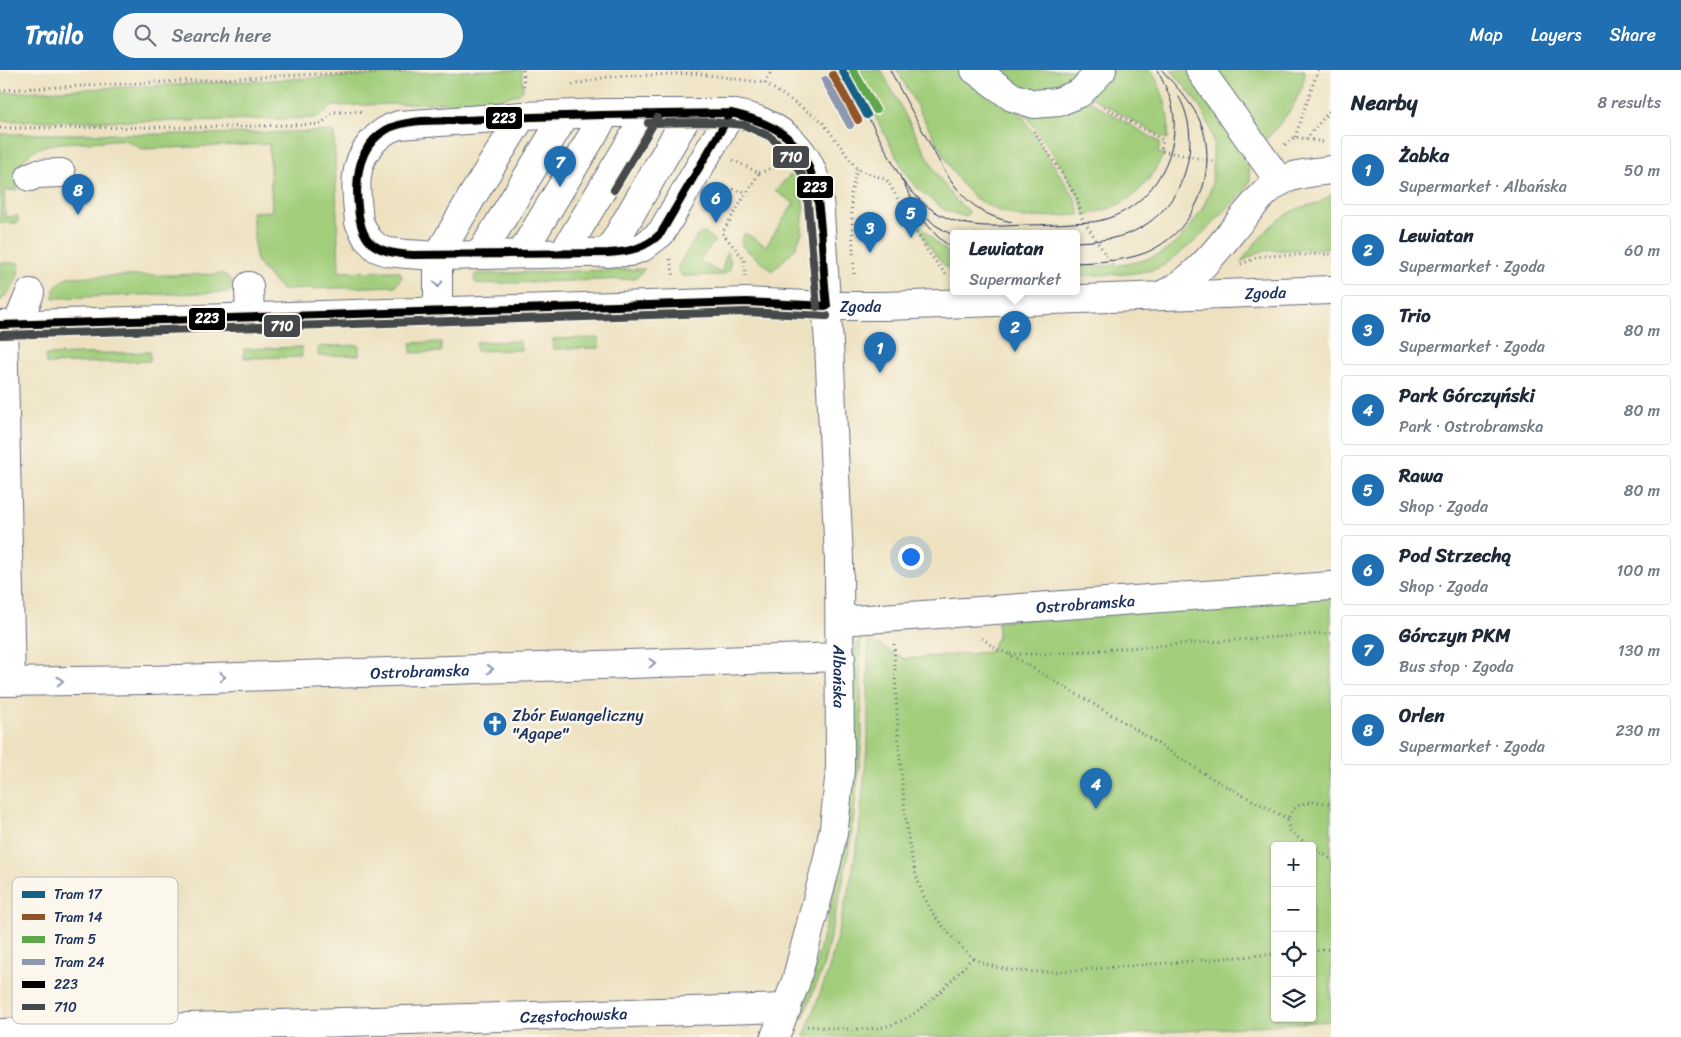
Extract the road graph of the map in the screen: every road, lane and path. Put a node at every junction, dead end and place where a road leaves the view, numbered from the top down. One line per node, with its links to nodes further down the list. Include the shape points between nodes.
1 (401, 70): 9 (path)
2 (523, 70): 11 (path)
3 (772, 70): 8 (path)
4 (974, 70): 10 (street, via 1012,97 1034,104 1058,102)
5 (1102, 70): 10 (street)
6 (1200, 70): 26 (street)
7 (1318, 70): 19 (path)
8 (765, 83)
9 (0, 90)
10 (1080, 93): 21 (path, via 1163,140 1161,151)
11 (523, 107): 17 (street, Albańska); 33 (street); 33 (street, Albańska, via 399,125 383,132 361,160 356,178 359,222 371,243 388,252)
12 (1331, 109): 20 (path)
13 (606, 113): 14 (street, Albańska); 17 (street, Albańska); 29 (street)
14 (648, 113): 15 (street, Albańska); 30 (street)
15 (689, 113): 16 (street, Albańska); 28 (street)
16 (731, 113): 28 (street, Albańska, via 656,238 635,250); 40 (street, Albańska, via 755,118 779,130 797,147 810,166 819,199)
17 (565, 115): 32 (street)
18 (1034, 130): 34 (path, via 1077,197 1082,218)
19 (1295, 137)
20 (1306, 139)
21 (1213, 161)
22 (857, 169): 35 (path, via 851,194)
23 (1331, 170): 26 (street, via 1308,172)
24 (61, 173): 25 (street)
25 (30, 177)
26 (1280, 182): 27 (street, via 1260,197)
27 (1215, 251): 31 (path, via 1235,267 1261,256); 39 (street, via 1193,276 1176,289)
28 (608, 253): 30 (street, Albańska)
29 (521, 254): 30 (street, Albańska); 32 (street, Albańska)
30 (564, 254)
31 (1331, 254)
32 (480, 255): 33 (street, Albańska)
33 (438, 256): 41 (street, one-way to 41)
34 (1113, 266)
35 (854, 274)
36 (249, 286): 42 (street)
37 (1331, 290): 39 (street, Zgoda)
38 (30, 293): 43 (street)
39 (1159, 296): 40 (street, Zgoda)
40 (826, 306): 41 (street, Zgoda, via 746,302); 45 (street, Albańska)
41 (438, 312): 42 (street, Zgoda)
42 (250, 318): 43 (street, Zgoda)
43 (7, 325): 51 (street)
44 (1331, 586): 45 (street, Ostrobramska)
45 (840, 621): 50 (street, Albańska)
46 (1331, 633): 49 (path, via 1057,654)
47 (979, 636): 49 (path)
48 (894, 642): 60 (path, via 902,782 914,863 930,909 942,927)
49 (1009, 654): 53 (path, via 1216,781)
50 (841, 657): 51 (street, Ostrobramska, one-way to 50, via 158,680); 61 (street, Albańska, via 840,769 834,828 805,950)
51 (6, 682)
52 (1331, 804): 53 (path, via 1305,802 1297,806)
53 (1288, 819): 54 (path, via 1289,828)
54 (1306, 842)
55 (1316, 849): 56 (path)
56 (1331, 859)
57 (1331, 949): 58 (path)
58 (1316, 951)
59 (1271, 954): 60 (path, via 1056,972 1013,970 988,965)
60 (973, 957): 61 (path, via 936,996 904,1019 888,1026 843,1029 805,1026)
61 (787, 1008): 62 (street, Częstochowska); 63 (street, Albańska)
62 (0, 1033)
63 (775, 1037)

